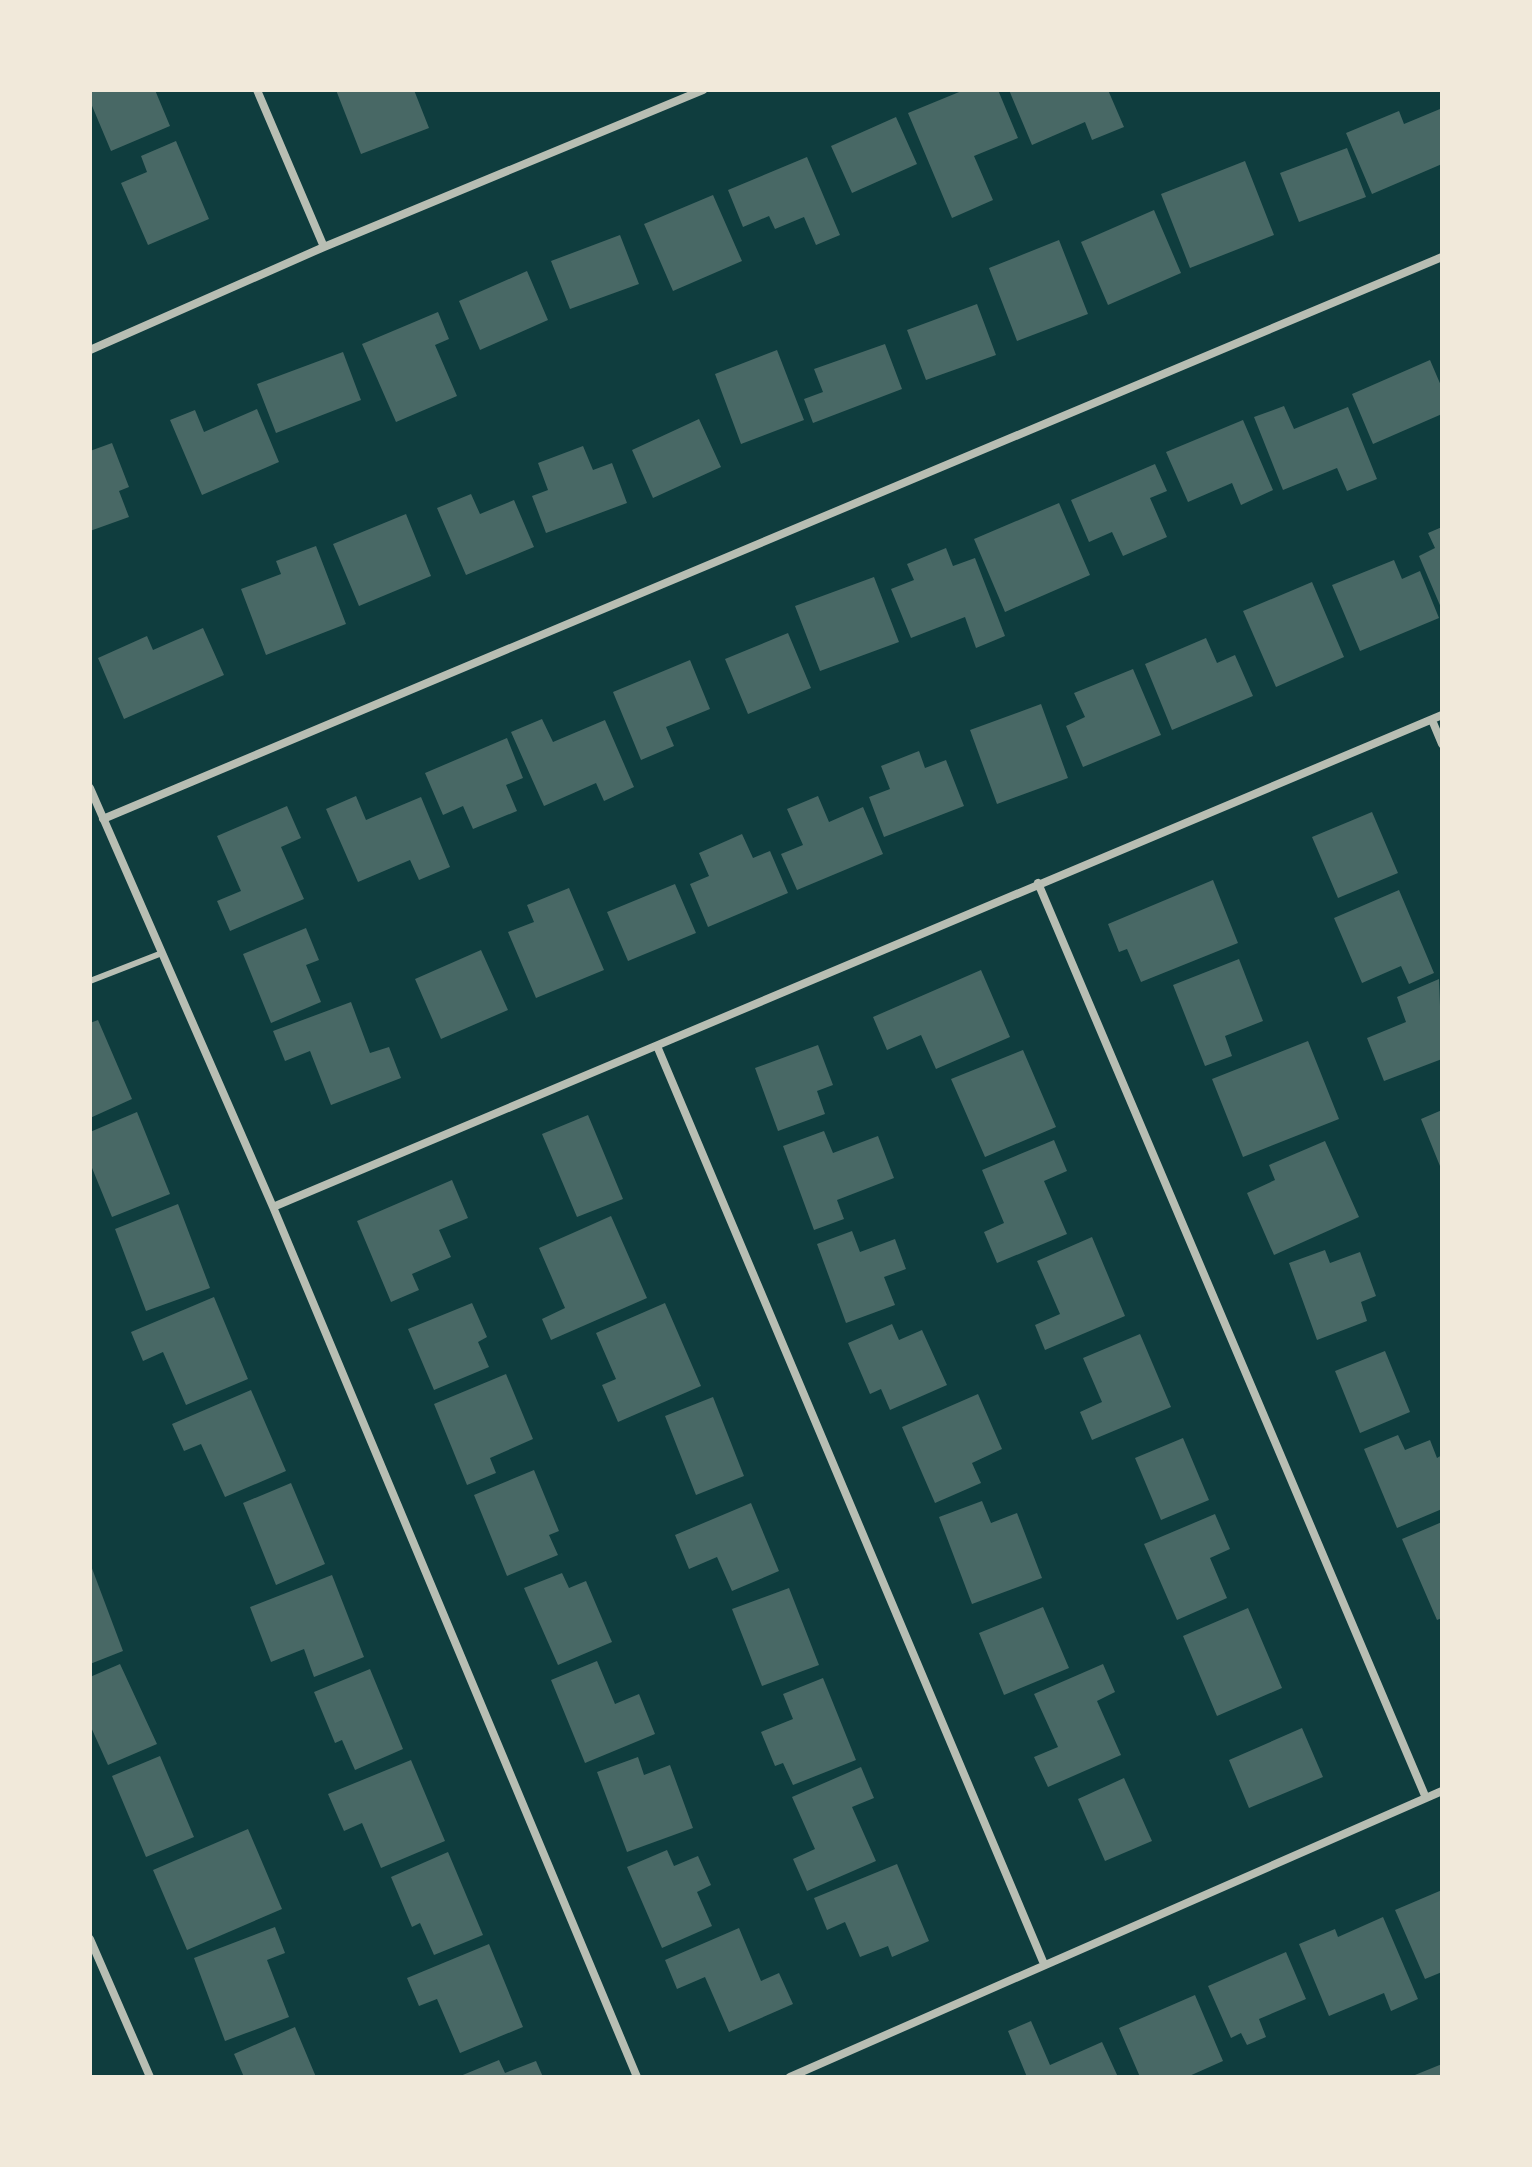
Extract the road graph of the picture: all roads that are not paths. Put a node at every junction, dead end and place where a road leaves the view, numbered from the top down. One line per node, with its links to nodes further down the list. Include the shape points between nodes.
1 (257, 90): 3 (street)
2 (703, 90): 3 (street)
3 (324, 247): 5 (street)
4 (1442, 257): 10 (street)
5 (90, 350)
6 (1442, 715): 7 (street)
7 (1432, 720): 8 (street); 11 (street)
8 (1442, 744)
9 (90, 788): 10 (street)
10 (103, 819): 12 (street)
11 (1038, 883): 14 (street); 17 (street)
12 (162, 953): 13 (lane); 15 (street)
13 (90, 981)
14 (657, 1046): 15 (street); 19 (street)
15 (273, 1207): 21 (street)
16 (1442, 1791): 17 (street)
17 (1426, 1798): 19 (street)
18 (90, 1939): 20 (street)
19 (1044, 1964): 22 (street)
20 (150, 2077)
21 (637, 2077)
22 (790, 2077)

